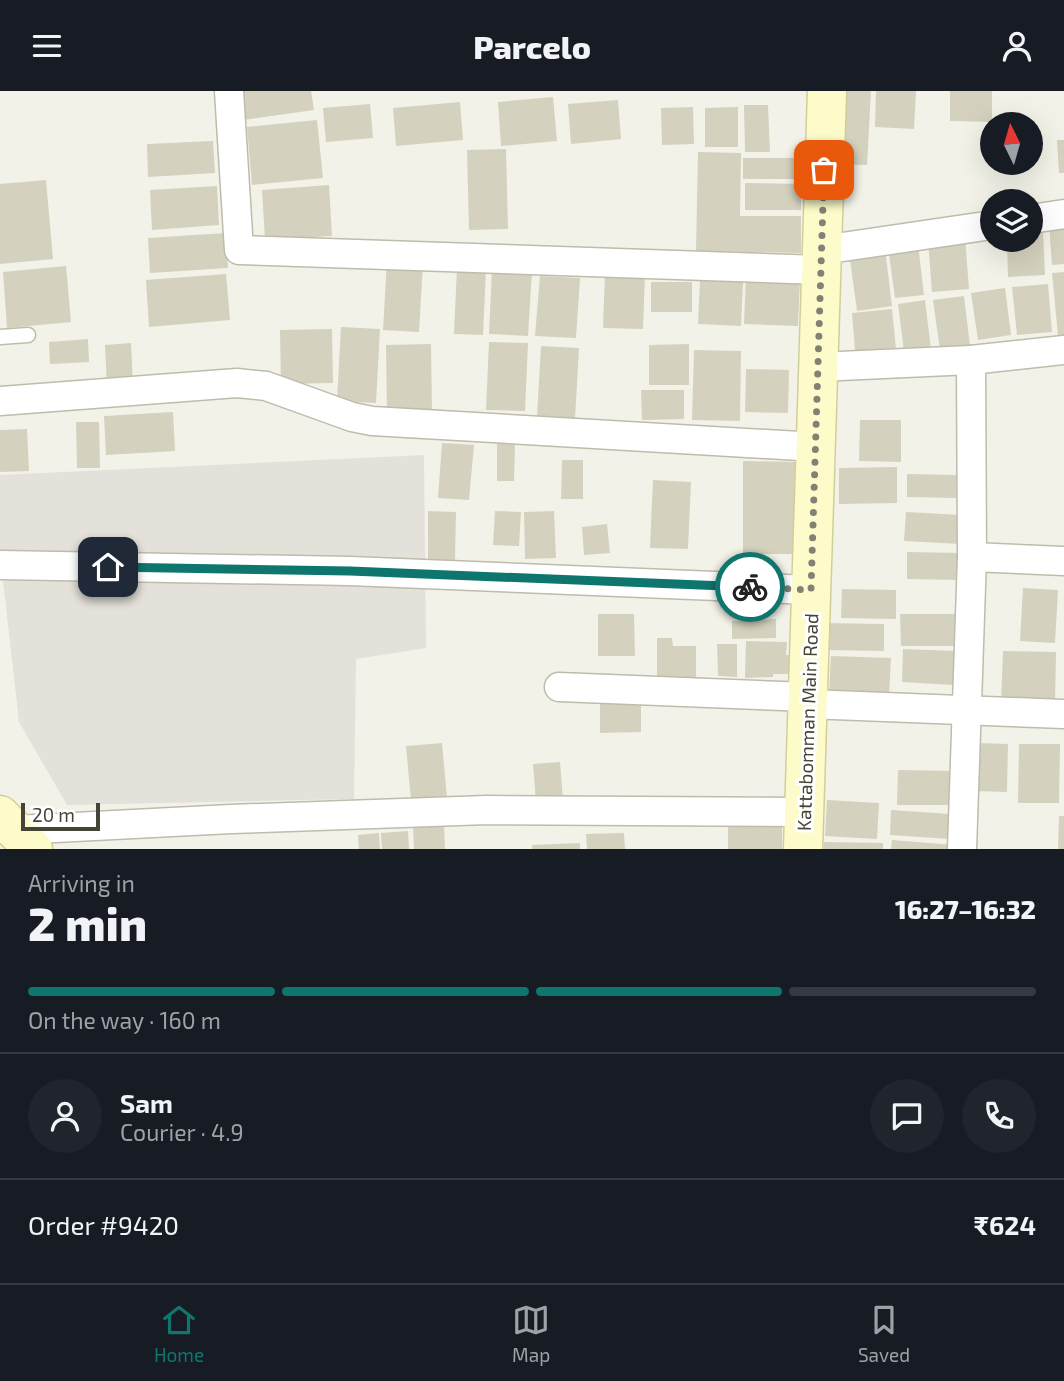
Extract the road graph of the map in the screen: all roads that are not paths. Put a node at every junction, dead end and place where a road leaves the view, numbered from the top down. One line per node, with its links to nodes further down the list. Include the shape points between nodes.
1 (229, 91): 6 (street, via 239,250)
2 (827, 91): 6 (street, Kattabomman Main Road)
3 (1064, 214): 4 (street)
4 (1043, 217)
5 (980, 227): 6 (street)
6 (821, 260): 11 (street, Kattabomman Main Road)
7 (28, 335): 8 (lane)
8 (0, 337)
9 (1064, 350): 10 (street)
10 (971, 361): 11 (street); 14 (street)
11 (818, 367): 13 (street, Kattabomman Main Road)
12 (0, 401): 13 (street, via 237,383 266,386 372,421)
13 (816, 447): 17 (street, Kattabomman Main Road)
14 (972, 557): 15 (street); 20 (street)
15 (1064, 561)
16 (0, 565): 17 (street, via 350,571)
17 (811, 590): 19 (street, Kattabomman Main Road)
18 (559, 687): 19 (street)
19 (808, 701): 20 (street); 23 (street, Kattabomman Main Road)
20 (966, 712): 21 (street); 24 (street)
21 (1064, 714)
22 (16, 831): 23 (street, via 488,810)
23 (804, 831)
24 (962, 849)

